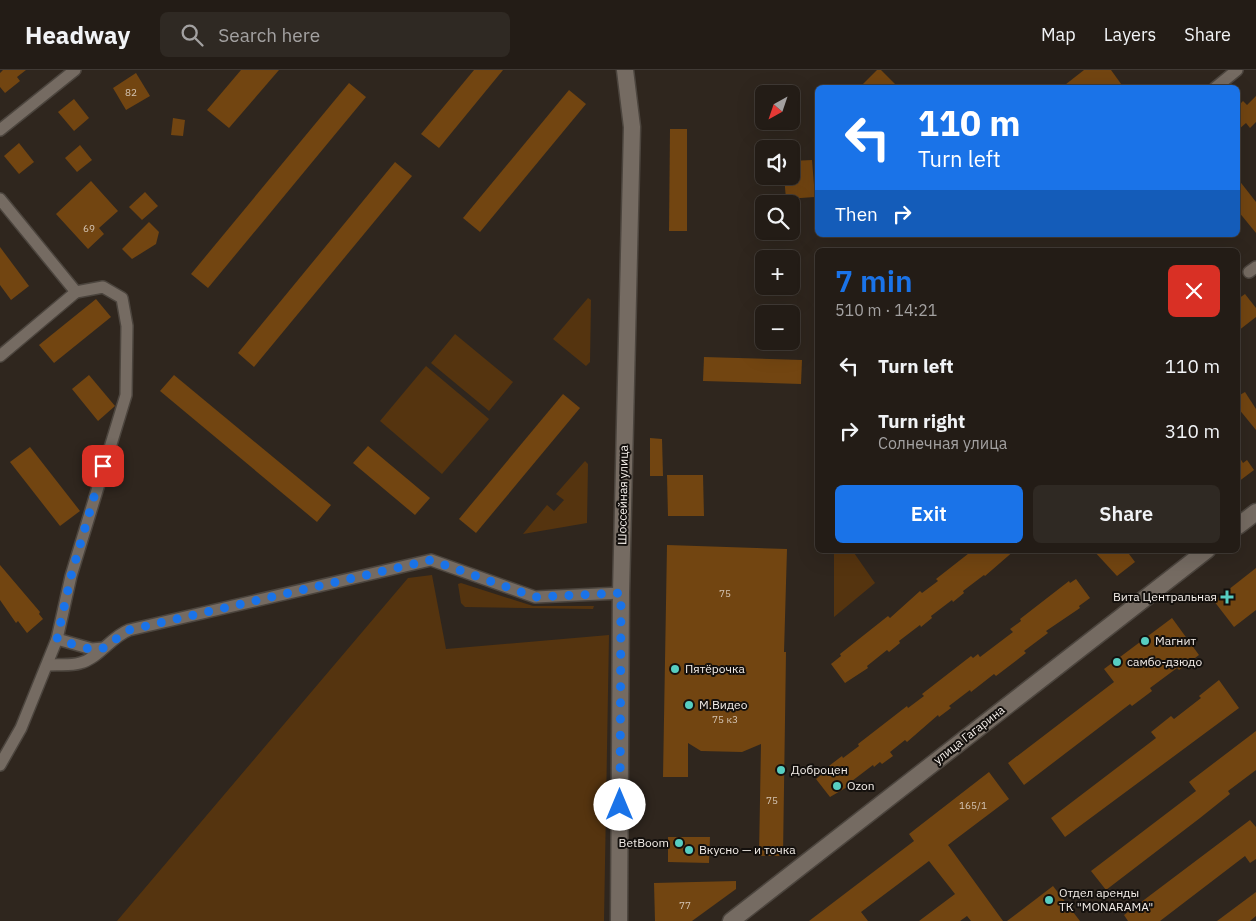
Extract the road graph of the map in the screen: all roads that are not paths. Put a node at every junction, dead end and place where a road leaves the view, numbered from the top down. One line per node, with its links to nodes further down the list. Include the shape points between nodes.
1 (75, 70): 5 (street)
2 (626, 70): 12 (main road, Шоссейная улица, via 632,128)
3 (1237, 70): 4 (street)
4 (1219, 85)
5 (0, 130)
6 (0, 199): 7 (street)
7 (76, 292): 8 (street); 13 (street, via 103,287 122,298 127,326 126,395 71,576)
8 (0, 356)
9 (1256, 512): 10 (main road)
10 (1240, 524)
11 (1203, 553): 18 (main road, улица Гагарина)
12 (621, 593): 14 (street, via 535,597 431,560 129,630); 17 (main road, Шоссейная улица)
13 (57, 639): 14 (street, via 92,649); 15 (street)
14 (103, 648): 15 (street, via 79,663)
15 (48, 665): 16 (street, via 21,728)
16 (0, 765)
17 (620, 920)
18 (731, 921)

